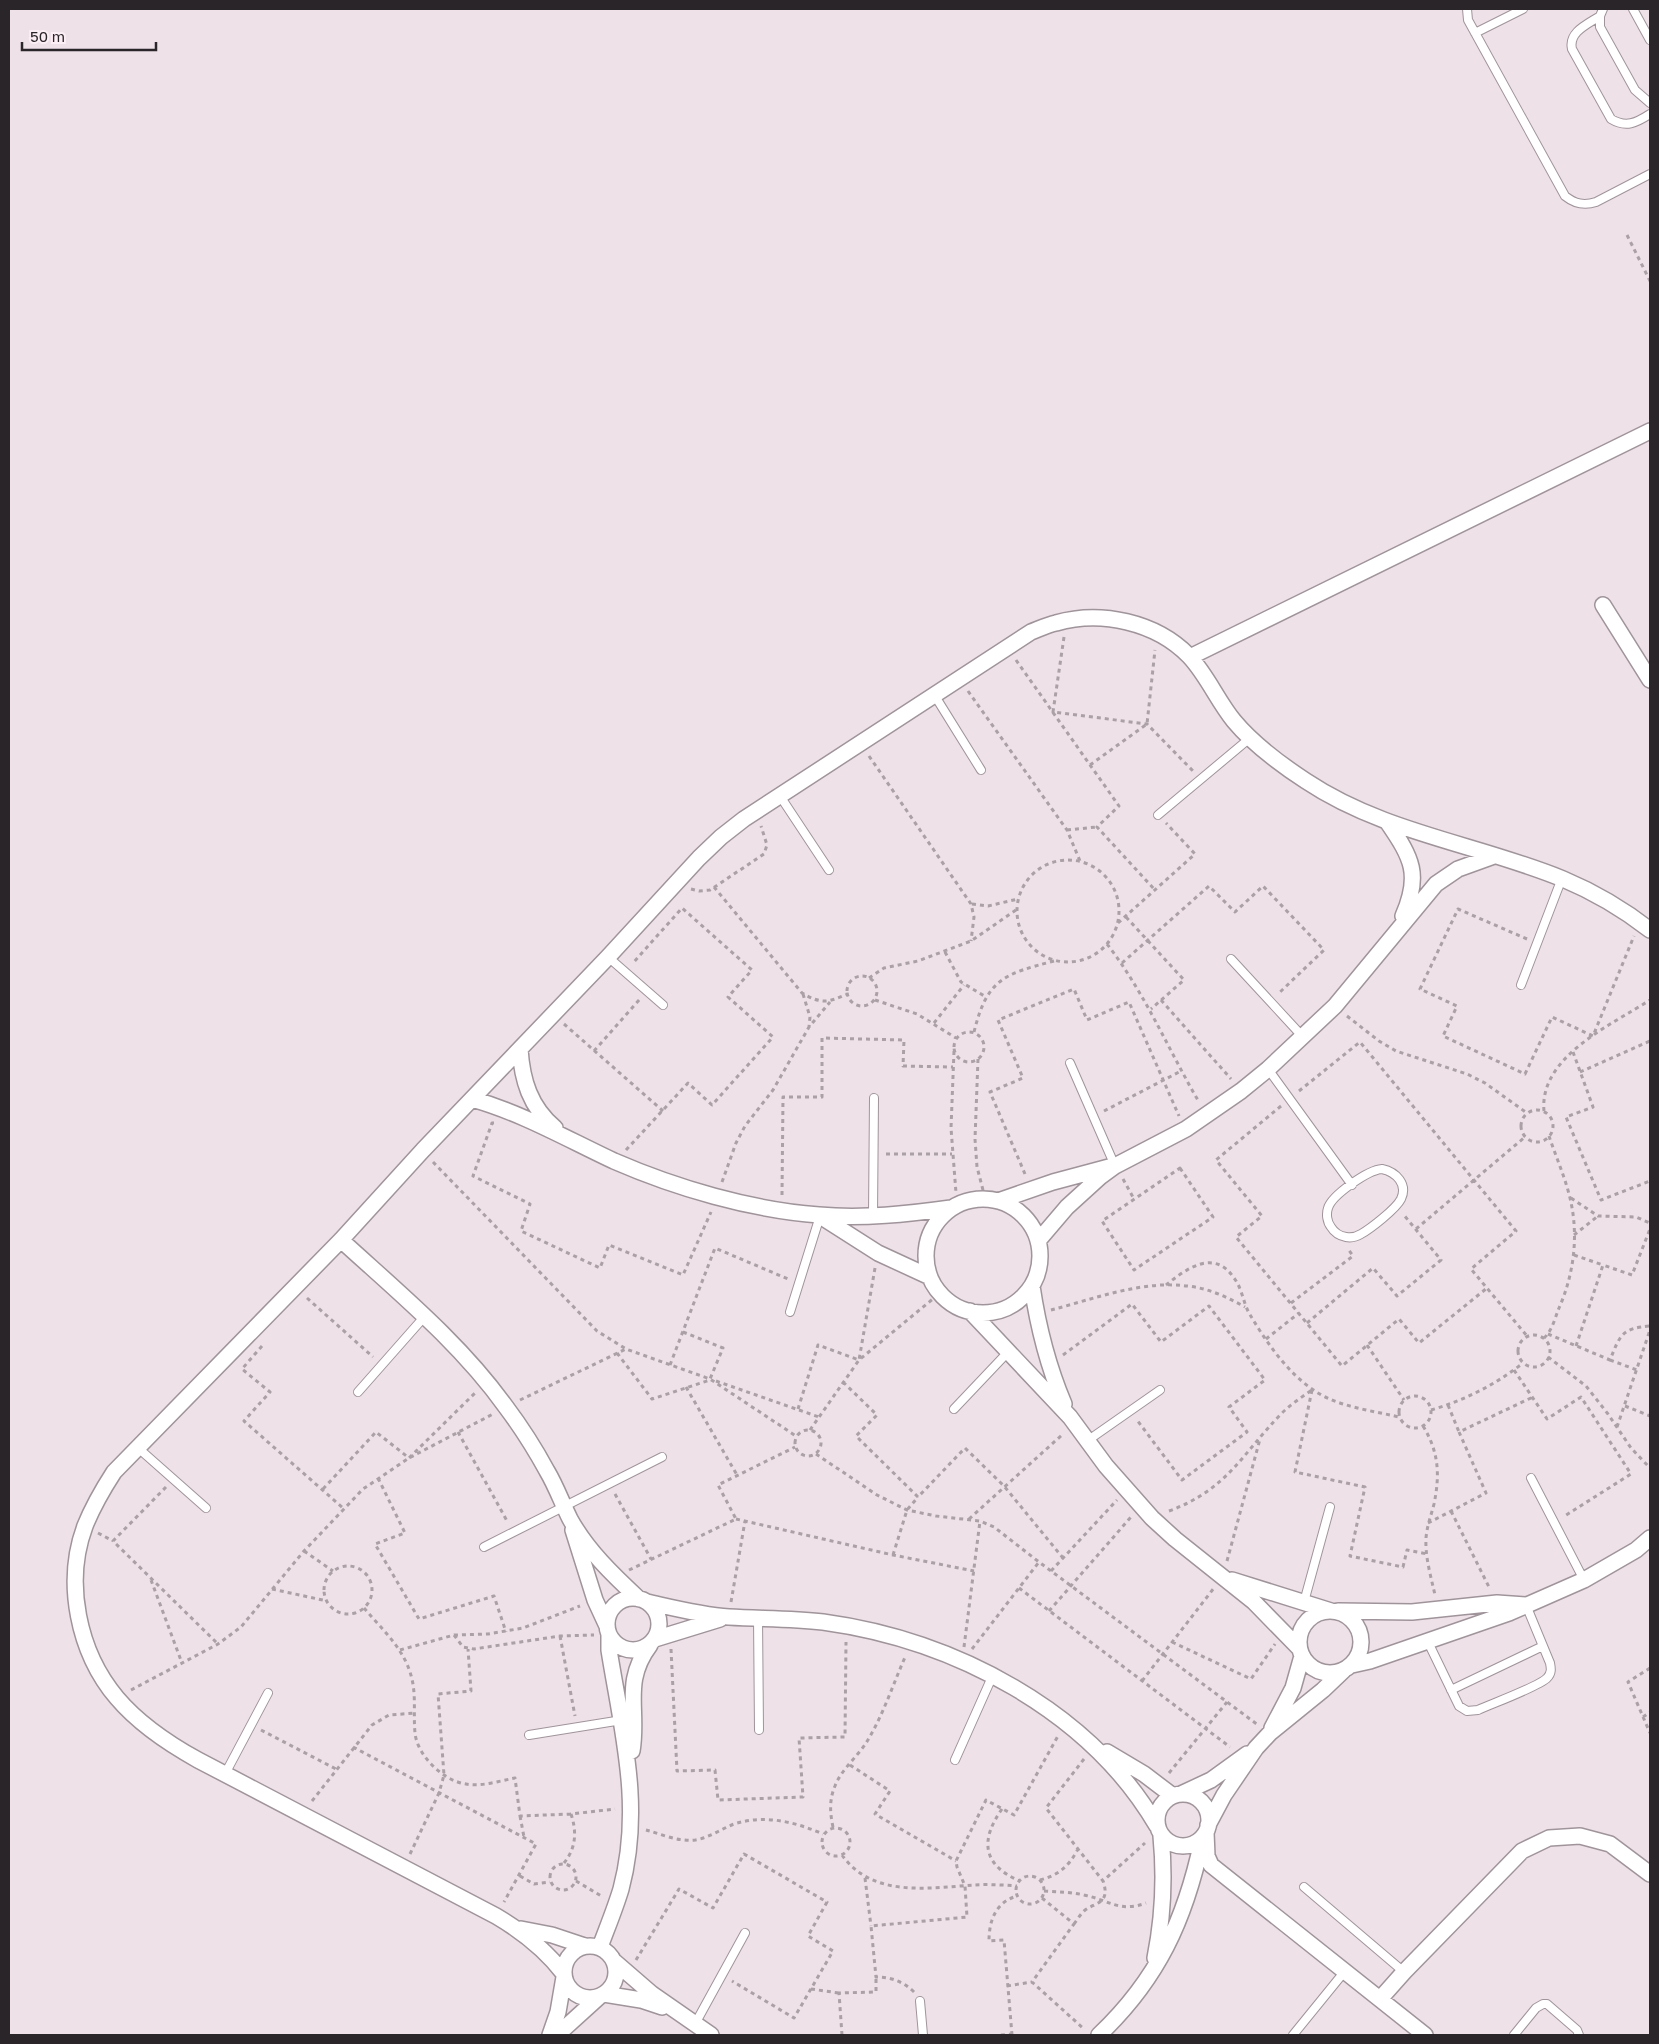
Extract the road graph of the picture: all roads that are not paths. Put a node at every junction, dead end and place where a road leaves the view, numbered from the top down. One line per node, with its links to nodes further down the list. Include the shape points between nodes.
1 (1467, 9): 5 (lane, via 1468,20)
2 (1523, 9): 5 (lane)
3 (1633, 9): 6 (lane)
4 (1601, 12): 7 (lane, via 1600,26 1635,90); 8 (lane, via 1574,34 1572,49 1611,119 1629,125)
5 (1475, 33): 9 (lane, via 1565,196 1572,202 1588,205)
6 (1650, 40)
7 (1650, 103)
8 (1650, 114)
9 (1650, 174)
10 (1650, 431): 12 (street)
11 (1603, 605): 13 (street)
12 (1190, 657): 14 (street, via 1175,643 1132,623 1107,618 1081,618 1031,632); 15 (street)
13 (1650, 680)
14 (935, 696): 16 (lane); 17 (street)
15 (1250, 738): 18 (lane); 19 (street, via 1307,782)
16 (981, 770)
17 (780, 796): 21 (lane); 25 (street, via 721,837)
18 (1158, 815)
19 (1388, 823): 20 (street); 24 (street, via 1405,850 1413,875 1410,900)
20 (1494, 856): 22 (street); 24 (street, via 1458,869 1441,880)
21 (829, 870)
22 (1562, 878): 23 (street, via 1597,895); 27 (lane)
23 (1645, 926)
24 (1396, 934): 29 (street, via 1335,1006)
25 (608, 957): 28 (lane); 30 (street)
26 (1231, 959): 29 (lane)
27 (1521, 985)
28 (663, 1005)
29 (1303, 1037): 32 (street)
30 (520, 1049): 34 (street); 35 (street, via 521,1069 536,1107)
31 (1070, 1063): 36 (lane)
32 (1268, 1070): 36 (street, via 1186,1129); 37 (lane)
33 (874, 1098): 41 (lane)
34 (472, 1099): 35 (street, via 510,1111); 42 (street)
35 (563, 1136): 40 (street, via 615,1161 684,1186 740,1202)
36 (1115, 1166): 38 (street); 43 (street, via 1072,1202)
37 (1352, 1185): 37 (lane, via 1328,1209 1330,1226 1335,1232 1351,1237 1360,1235 1396,1206 1402,1186 1389,1170 1375,1170)
38 (992, 1200): 39 (street); 43 (street, via 1019,1212)
39 (954, 1207): 41 (street); 44 (street, via 943,1215 930,1234 926,1255)
40 (820, 1216): 41 (street); 44 (street, via 878,1253); 47 (lane)
41 (873, 1216)
42 (341, 1240): 48 (street); 55 (street)
43 (1038, 1242): 45 (street, via 1039,1264)
44 (930, 1277): 46 (street, via 949,1301)
45 (1032, 1286): 46 (street, via 1005,1309 982,1313); 53 (street, via 1049,1366)
46 (970, 1311): 49 (street)
47 (790, 1312)
48 (425, 1316): 51 (lane); 60 (street, via 461,1352 506,1406 547,1472)
49 (1009, 1351): 52 (lane); 53 (street)
50 (1160, 1390): 54 (lane)
51 (358, 1392)
52 (954, 1409)
53 (1073, 1420): 54 (street)
54 (1087, 1441): 63 (street, via 1152,1518)
55 (137, 1447): 58 (lane); 88 (street, via 114,1472 97,1498 85,1527 75,1589 79,1625 94,1663 116,1698 170,1744)
56 (662, 1457): 60 (lane, via 609,1483)
57 (1531, 1478): 64 (lane)
58 (206, 1508)
59 (1330, 1508): 66 (lane)
60 (567, 1513): 62 (lane, via 513,1532); 65 (street, via 595,1554); 71 (street)
61 (1650, 1538): 64 (street, via 1636,1550)
62 (484, 1547)
63 (1223, 1578): 66 (street); 75 (street, via 1254,1602)
64 (1584, 1580): 67 (street)
65 (643, 1601): 69 (street); 71 (street, via 623,1600 616,1604 608,1618); 73 (street, via 653,1608 659,1623 659,1631)
66 (1304, 1602): 68 (street)
67 (1526, 1605): 68 (street, via 1497,1603 1396,1612); 72 (street); 74 (lane)
68 (1333, 1611): 75 (street, via 1313,1616 1306,1622 1299,1638); 76 (street, via 1352,1621 1361,1638 1358,1657)
69 (729, 1617): 70 (street); 73 (street, via 684,1628)
70 (758, 1617): 77 (street, via 824,1622 878,1633 962,1662); 81 (lane)
71 (608, 1630): 73 (street, via 613,1641 627,1650 635,1651); 80 (street)
72 (1428, 1640): 76 (street); 78 (lane)
73 (652, 1642): 87 (street, via 634,1676 634,1738)
74 (1543, 1646): 78 (lane); 78 (lane, via 1551,1669 1541,1683 1472,1711 1459,1706)
75 (1300, 1652): 76 (street, via 1315,1670 1334,1673); 82 (street, via 1293,1688)
76 (1348, 1667): 82 (street)
77 (992, 1677): 84 (street, via 1034,1701); 86 (lane)
78 (1451, 1690)
79 (268, 1692): 88 (lane)
80 (622, 1720): 83 (lane); 87 (street)
81 (759, 1730)
82 (1270, 1734): 85 (street)
83 (528, 1735)
84 (1094, 1746): 89 (street, via 1128,1763); 90 (street, via 1135,1791)
85 (1256, 1748): 89 (street, via 1211,1780); 91 (street, via 1224,1795)
86 (955, 1760)
87 (629, 1767): 96 (street, via 631,1826 626,1866 616,1905)
88 (226, 1774): 94 (street)
89 (1177, 1795): 90 (street, via 1160,1808 1157,1817); 91 (street, via 1190,1795 1205,1807 1208,1816)
90 (1159, 1831): 91 (street, via 1174,1845 1182,1846 1196,1843); 99 (street, via 1164,1888)
91 (1206, 1831): 98 (street, via 1207,1856 1212,1865); 99 (street, via 1184,1907)
92 (1650, 1874): 100 (street, via 1610,1844 1580,1836 1550,1838 1522,1851)
93 (1304, 1886): 100 (lane)
94 (517, 1928): 96 (street); 101 (street, via 542,1949)
95 (745, 1933): 106 (lane)
96 (593, 1946): 97 (street, via 609,1953); 101 (street, via 578,1948 567,1959)
97 (615, 1962): 102 (street, via 615,1980); 105 (street)
98 (1345, 1971): 104 (street); 112 (lane)
99 (1152, 1972): 111 (street, via 1136,1996)
100 (1404, 1972): 104 (street)
101 (564, 1976): 102 (street, via 568,1986 582,1997); 107 (street)
102 (602, 1995): 105 (street, via 641,2000); 108 (street)
103 (920, 2000): 110 (lane)
104 (1380, 2000): 113 (street)
105 (677, 2013): 106 (street)
106 (695, 2024): 109 (street)
107 (550, 2035)
108 (557, 2035)
109 (711, 2035)
110 (923, 2035)
111 (1099, 2035)
112 (1293, 2035)
113 (1425, 2035)
114 (1514, 2035): 115 (lane, via 1536,2008 1547,2004 1575,2027)
115 (1579, 2035)

